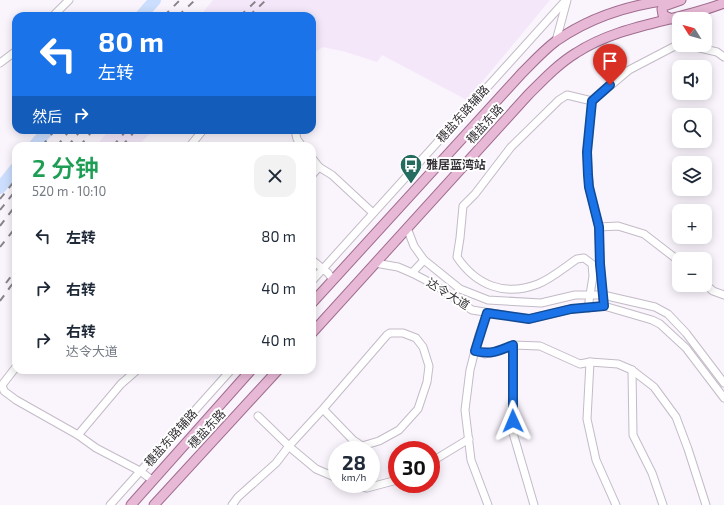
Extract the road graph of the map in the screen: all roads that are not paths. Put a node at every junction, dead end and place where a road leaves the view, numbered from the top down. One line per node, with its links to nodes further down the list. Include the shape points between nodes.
1 (69, 0): 6 (street)
2 (566, 0): 9 (street); 21 (street, 穗盐东路辅路)
3 (669, 0): 9 (main road, 穗盐东路, via 630,7 601,17)
4 (681, 0): 8 (main road, via 662,9 663,15)
5 (724, 3): 7 (main road, 穗盐东路)
6 (57, 12)
7 (699, 12)
8 (672, 19): 23 (main road, 穗盐东路, via 610,36 562,62 528,95)
9 (556, 42): 31 (main road, 穗盐东路, via 522,73)
10 (672, 48): 15 (street, via 636,66)
11 (712, 51): 13 (street)
12 (12, 54): 14 (street)
13 (724, 57)
14 (0, 63)
15 (592, 101): 22 (street, via 587,152 589,187); 33 (street, via 567,96 559,100 511,147 463,206 457,256 473,275 490,286 507,290 539,284 577,259 584,258 592,264)
16 (200, 134): 17 (street)
17 (193, 142)
18 (316, 163): 19 (street)
19 (319, 167): 20 (street); 21 (street, via 332,175)
20 (316, 171)
21 (373, 213): 28 (street, 穗盐东路辅路)
22 (599, 227): 24 (street, via 618,226 644,234); 34 (street)
23 (407, 228): 25 (street, 达令大道, via 414,246); 27 (main road, 穗盐东路)
24 (672, 256)
25 (424, 260): 29 (street); 33 (street, 达令大道, via 460,290 488,300 540,303 575,295)
26 (316, 263): 28 (street)
27 (375, 263): 29 (street, 达令大道, via 398,267); 40 (main road, 穗盐东路)
28 (323, 269): 30 (street, 穗盐东路辅路); 31 (street)
29 (412, 273): 39 (street, 达令大道, via 472,310)
30 (316, 276)
31 (333, 280): 36 (main road, 穗盐东路)
32 (712, 291): 35 (street)
33 (590, 295): 34 (street, 达令大道); 38 (street)
34 (603, 295): 37 (street); 50 (street, 达令大道, via 655,307 668,314)
35 (724, 295)
36 (316, 299)
37 (604, 306): 38 (street, 达令大道); 51 (street, 达令大道, via 660,324 686,348)
38 (588, 308): 39 (street, 达令大道, via 571,309 529,319)
39 (487, 313): 42 (street)
40 (316, 329)
41 (513, 345): 42 (street, via 485,354); 43 (street, via 540,346 580,364); 66 (street, via 513,433)
42 (475, 351): 55 (street, via 470,370 466,410)
43 (590, 362): 44 (street, via 618,364); 67 (street, via 587,419 596,460)
44 (632, 370): 68 (street, via 633,435 652,473); 69 (street, via 654,387 676,417)
45 (12, 373): 54 (street, via 2,385 4,391)
46 (132, 374): 54 (street)
47 (227, 374): 58 (street, 穗盐东路辅路)
48 (247, 374): 60 (main road, 穗盐东路)
49 (274, 374): 63 (main road, 穗盐东路)
50 (724, 383)
51 (723, 395)
52 (323, 409): 52 (street, via 390,332 416,338 423,347 429,366 427,382 418,409 399,430 379,441 362,446); 56 (street)
53 (258, 416): 56 (street)
54 (78, 435): 58 (street)
55 (469, 439): 57 (street); 65 (street, via 471,460)
56 (289, 446): 59 (street, via 316,469); 64 (street, via 276,463)
57 (440, 457)
58 (140, 472): 60 (street); 61 (street, 穗盐东路辅路)
59 (328, 474)
60 (152, 480): 62 (main road, 穗盐东路)
61 (110, 505)
62 (131, 505)
63 (154, 505)
64 (232, 505)
65 (488, 505)
66 (534, 505)
67 (616, 505)
68 (662, 505)
69 (706, 505)

